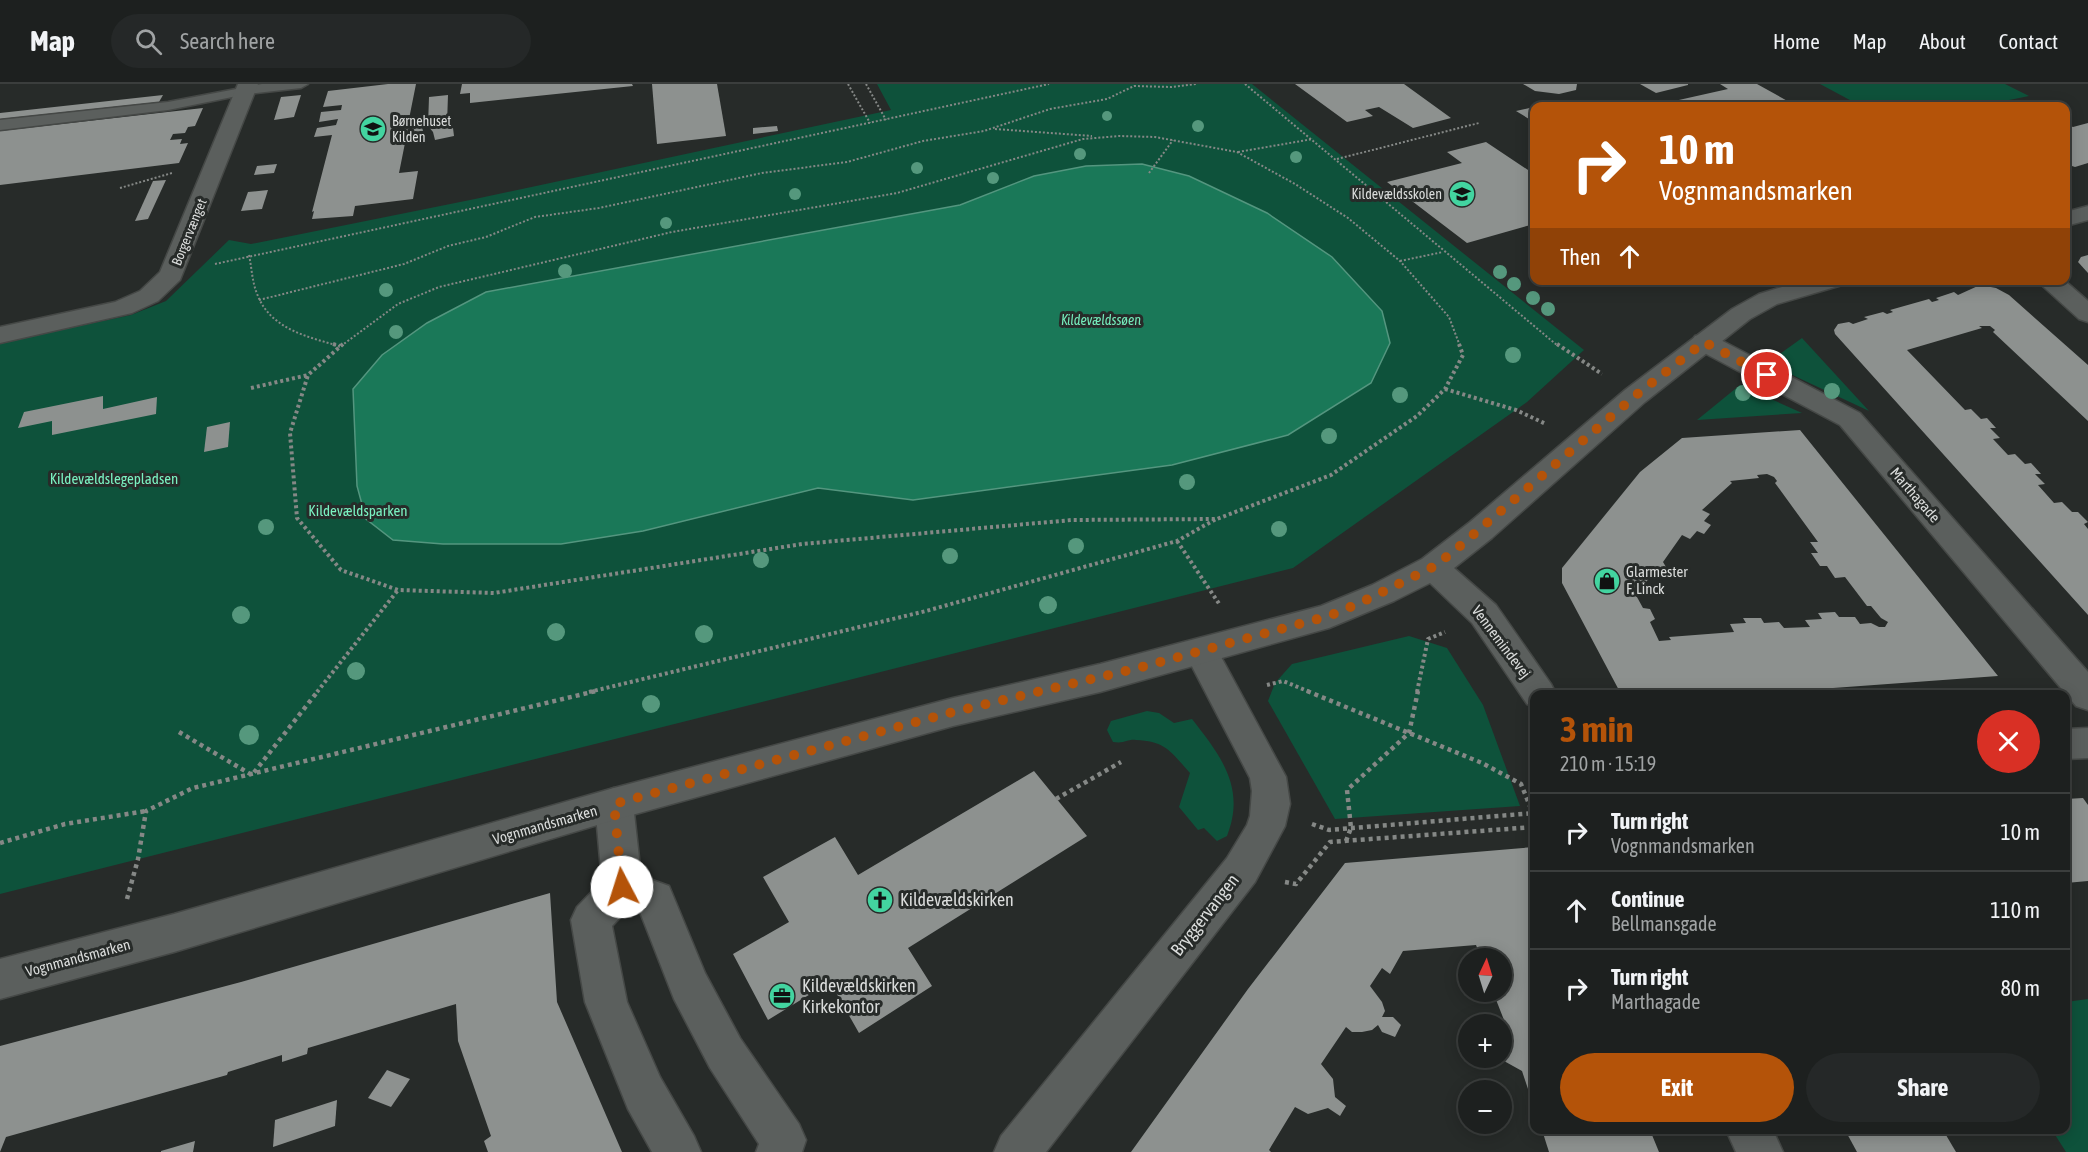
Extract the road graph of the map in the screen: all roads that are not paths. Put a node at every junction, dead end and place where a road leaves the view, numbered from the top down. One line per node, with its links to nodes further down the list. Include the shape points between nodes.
1 (301, 84): 2 (lane)
2 (248, 87): 3 (lane, via 168,106); 9 (street, Borgervænget, via 171,275 150,296 123,308)
3 (0, 125)
4 (2088, 213): 5 (street)
5 (2070, 218)
6 (1816, 285): 10 (street, Vognmandsmarken, via 1768,299)
7 (2054, 285): 8 (street)
8 (2088, 314)
9 (0, 335)
10 (1704, 342): 11 (street, Vognmandsmarken); 14 (street, Marthagade, via 1850,419)
11 (1433, 567): 12 (street, Vognmandsmarken, via 1329,616); 13 (street, Vennemindevej, via 1484,614)
12 (1201, 651): 17 (street, Vognmandsmarken, via 953,712); 23 (street, Bryggervangen, via 1268,777 1272,792 1269,825 1241,870)
13 (1536, 690)
14 (2088, 696)
15 (2088, 743): 16 (street)
16 (2070, 744)
17 (614, 804): 18 (street); 19 (street, Vognmandsmarken)
18 (622, 887): 21 (street, via 591,920 606,1002 644,1093); 22 (street, via 655,899 689,985 725,1053 783,1140)
19 (0, 979)
20 (1751, 1134): 24 (street)
21 (678, 1152)
22 (780, 1152)
23 (1017, 1152)
24 (1760, 1152)

